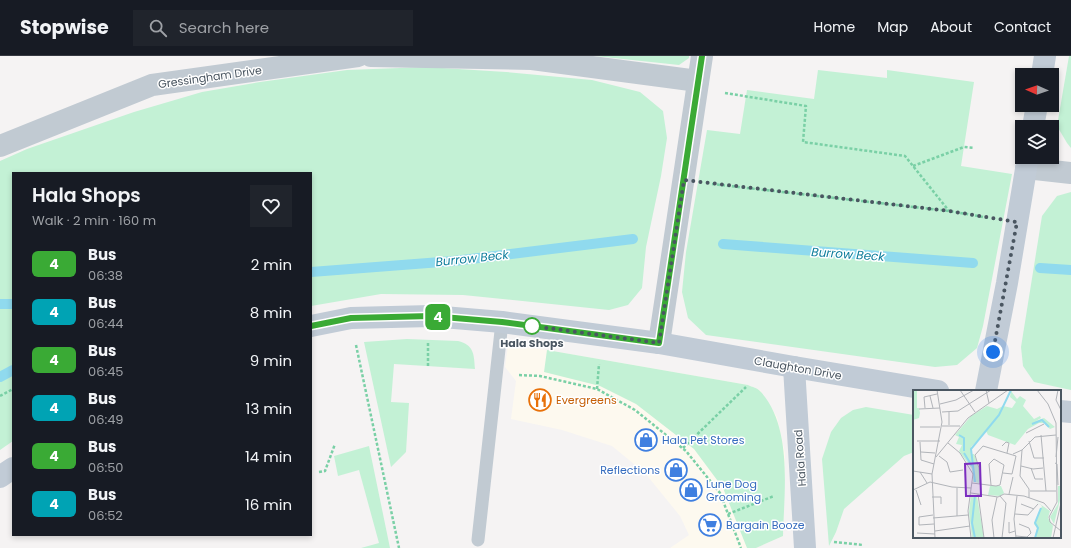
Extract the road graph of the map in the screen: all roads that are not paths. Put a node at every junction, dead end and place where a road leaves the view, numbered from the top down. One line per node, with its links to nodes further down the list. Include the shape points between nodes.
1 (358, 56): 7 (street, Gressingham Drive, via 152,85)
2 (371, 56): 6 (street, via 532,60)
3 (702, 56): 6 (street)
4 (1045, 56): 5 (street)
5 (1043, 68)
6 (697, 84): 13 (street)
7 (0, 146)
8 (1027, 164): 16 (street)
9 (1035, 164): 10 (street)
10 (1071, 173)
11 (502, 322): 12 (street, Claughton Drive, via 431,316 351,318); 13 (street, Claughton Drive); 21 (lane)
12 (312, 326)
13 (659, 343): 14 (street, Claughton Drive)
14 (794, 368): 15 (street, Claughton Drive); 22 (street, Hala Road)
15 (932, 390)
16 (986, 390)
17 (1061, 411): 18 (street)
18 (1071, 412)
19 (12, 469): 20 (street)
20 (0, 477)
21 (478, 540)
22 (805, 548)

